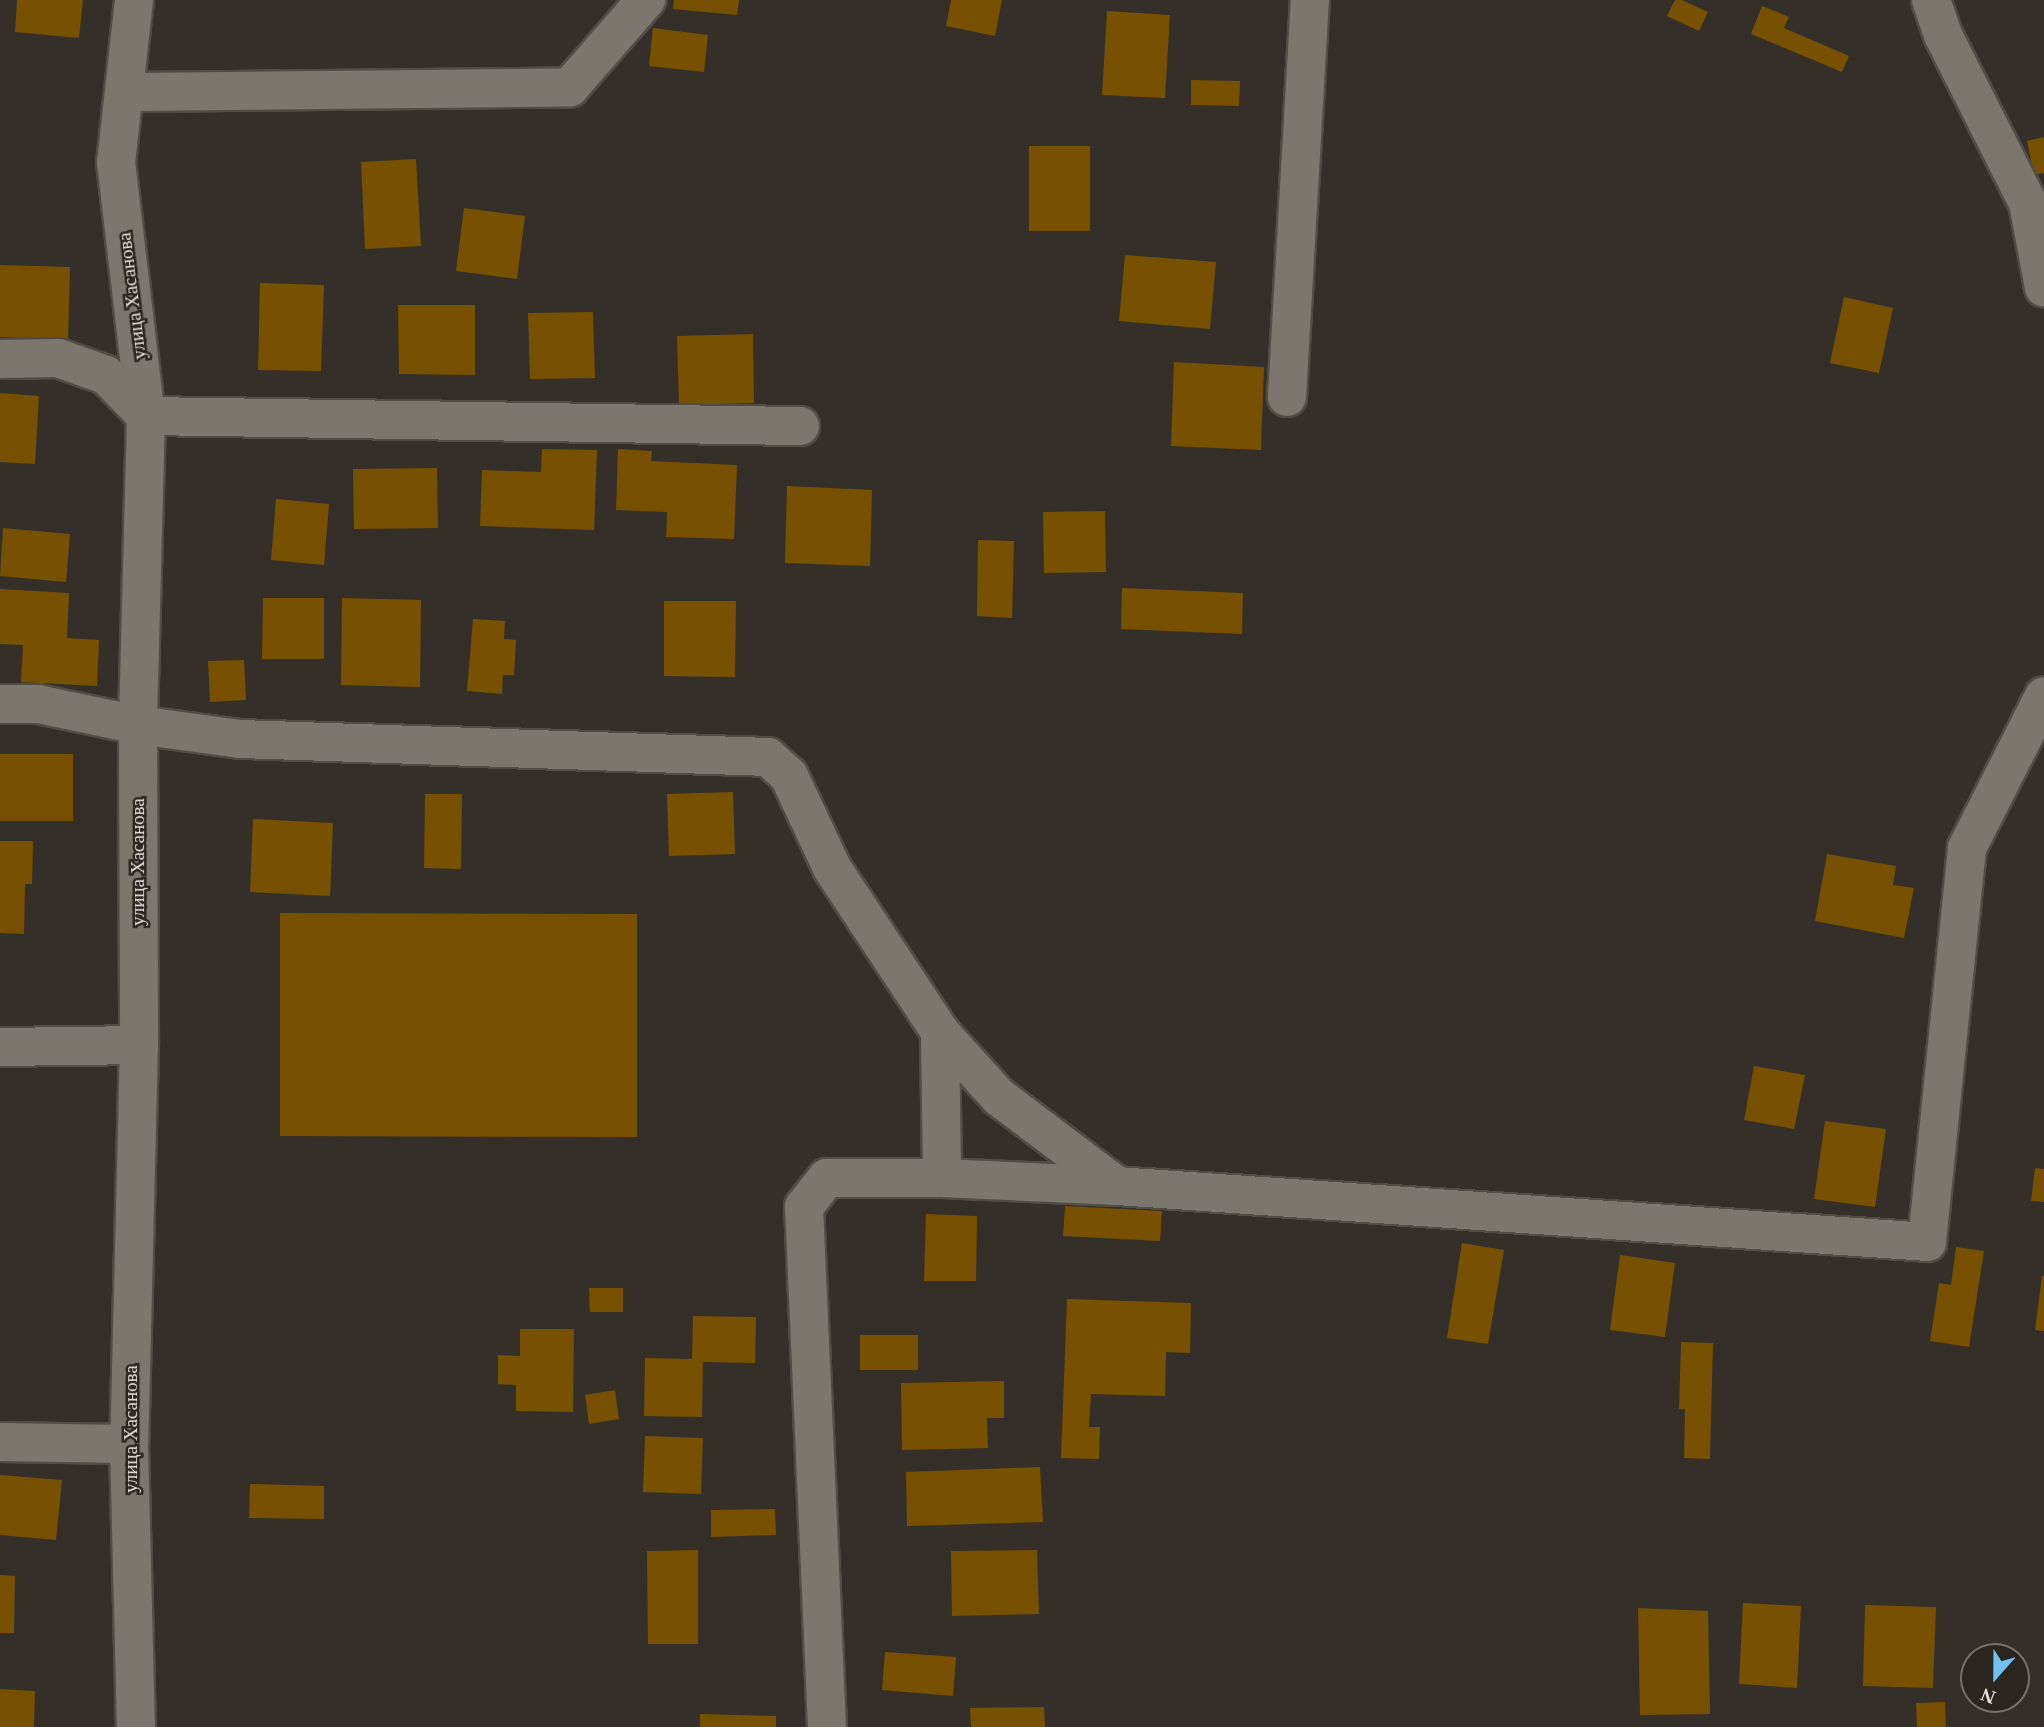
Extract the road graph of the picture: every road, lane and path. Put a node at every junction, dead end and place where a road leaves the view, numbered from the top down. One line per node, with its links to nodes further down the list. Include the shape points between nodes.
1 (134, 0): 5 (street, улица Хасанова)
2 (646, 0): 5 (street, via 570,87)
3 (1310, 0): 9 (street)
4 (1931, 0): 6 (street, via 1943,35)
5 (125, 92): 10 (street, улица Хасанова, via 116,162)
6 (2036, 204): 7 (street)
7 (2044, 288)
8 (0, 359): 10 (street, via 58,358 106,375)
9 (1287, 397)
10 (146, 416): 11 (street); 14 (street, улица Хасанова)
11 (800, 426)
12 (2044, 696): 19 (street, via 1967,848 1927,1242)
13 (0, 704): 14 (street, via 38,704)
14 (138, 724): 15 (street, via 240,739 768,757 789,776 832,868); 16 (street, улица Хасанова)
15 (940, 1032): 18 (street); 19 (street, via 999,1097)
16 (139, 1045): 17 (street); 21 (street, улица Хасанова)
17 (0, 1046)
18 (942, 1178): 19 (street); 23 (street, via 827,1178 804,1206)
19 (1117, 1186)
20 (0, 1442): 21 (street)
21 (129, 1444): 22 (street, улица Хасанова)
22 (136, 1727)
23 (827, 1727)

